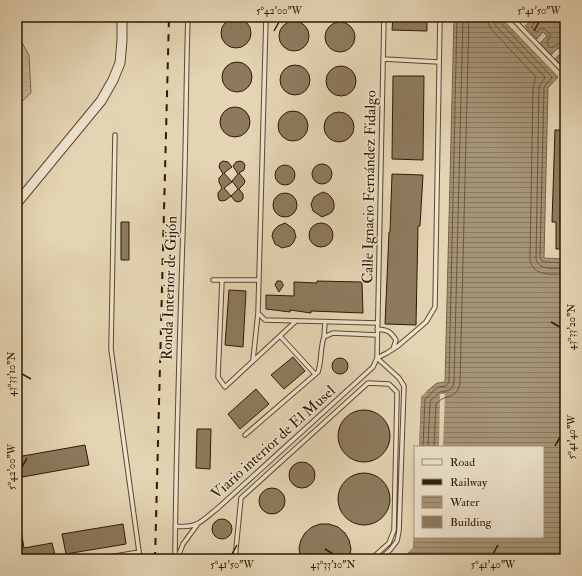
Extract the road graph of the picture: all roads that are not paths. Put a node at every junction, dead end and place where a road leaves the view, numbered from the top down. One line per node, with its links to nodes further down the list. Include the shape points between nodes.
1 (122, 17): 11 (street, via 120,63 113,80 101,101)
2 (188, 17): 29 (lane, Ronda Interior de Gijón)
3 (266, 17): 14 (lane)
4 (384, 17): 7 (lane, Calle Ignacio Fernández Fidalgo)
5 (440, 17): 8 (lane)
6 (511, 17): 9 (lane)
7 (383, 59): 8 (lane); 18 (lane, Calle Ignacio Fernández Fidalgo)
8 (439, 62): 23 (lane, via 435,307 426,322)
9 (565, 72)
10 (115, 135): 30 (lane, via 111,349)
11 (17, 203)
12 (213, 280): 13 (lane)
13 (222, 280): 14 (lane); 25 (lane, via 218,377 225,387)
14 (258, 280): 15 (lane)
15 (258, 313): 16 (lane, via 265,320); 25 (lane)
16 (296, 321): 17 (lane); 21 (lane)
17 (325, 322): 18 (lane); 22 (lane)
18 (378, 323): 19 (lane, Calle Ignacio Fernández Fidalgo)
19 (377, 329): 20 (lane, Calle Ignacio Fernández Fidalgo); 23 (lane, via 390,332 396,340)
20 (377, 335): 22 (lane, via 333,333); 24 (lane, Calle Ignacio Fernández Fidalgo)
21 (280, 336): 25 (lane); 26 (lane)
22 (324, 337): 26 (lane, via 320,365)
23 (393, 349): 24 (lane)
24 (376, 358): 28 (lane, Viario interior de El Musel, via 373,367 218,508); 36 (lane, via 400,378 404,386 399,531 397,541)
25 (253, 361)
26 (315, 374): 27 (lane)
27 (245, 435)
28 (197, 524): 29 (lane, via 187,527); 33 (lane)
29 (175, 526): 33 (lane, Ronda Interior de Gijón)
30 (139, 552): 31 (lane); 32 (lane)
31 (98, 559)
32 (140, 559)
33 (176, 559)
34 (235, 559): 35 (lane, via 241,498 368,383 389,384 397,392 394,530 389,543)
35 (371, 559)
36 (380, 559)

